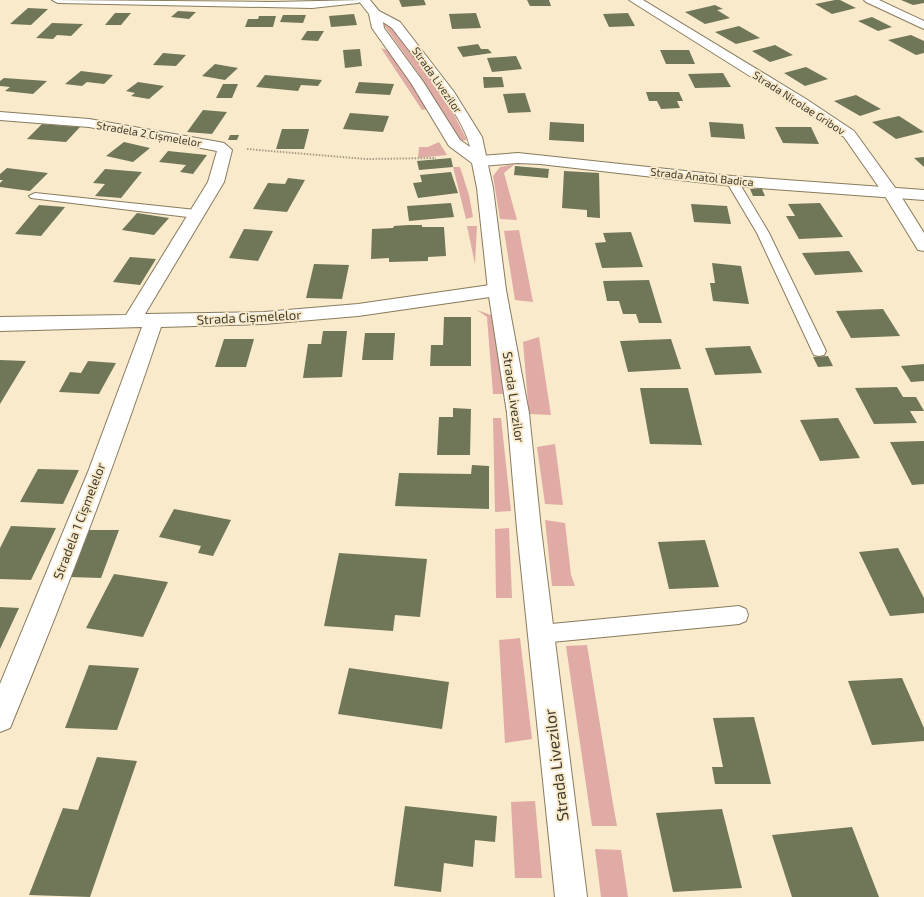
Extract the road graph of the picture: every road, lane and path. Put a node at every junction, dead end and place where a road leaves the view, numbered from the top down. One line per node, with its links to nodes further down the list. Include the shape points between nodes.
1 (58, 0): 2 (street, via 273,5)
2 (358, 0)
3 (364, 0): 6 (street, Strada Livezilor)
4 (635, 0): 13 (street, Strada Nicolae Gribov, via 839,126 856,142)
5 (870, 0): 7 (street)
6 (375, 13): 9 (street, Strada Livezilor, via 378,28 417,83); 11 (street, Strada Livezilor, via 396,25 426,62 475,137)
7 (924, 25)
8 (0, 116): 10 (street, Stradela 2 Cișmelelor, via 89,123 220,146)
9 (454, 143): 10 (path, via 446,157 413,160 232,148); 11 (street, Strada Livezilor)
10 (225, 150): 16 (street, via 216,182)
11 (480, 161): 12 (street, Strada Anatol Badica, via 540,159); 18 (street, Strada Livezilor)
12 (732, 181): 13 (street, Strada Anatol Badica); 21 (lane, via 763,233)
13 (891, 193): 14 (street, Strada Anatol Badica); 17 (street, Strada Nicolae Gribov)
14 (924, 195)
15 (35, 196): 16 (lane)
16 (196, 214): 19 (street)
17 (924, 246)
18 (497, 290): 19 (street, Strada Cișmelelor, via 358,310 264,318); 23 (street, Strada Livezilor, via 518,412)
19 (143, 322): 20 (street, Strada Cișmelelor); 24 (street, Stradela 1 Cișmelelor, via 133,380 84,510)
20 (0, 324)
21 (818, 351)
22 (739, 615): 23 (lane)
23 (541, 634): 25 (street, Strada Livezilor)
24 (0, 718)
25 (571, 897)

